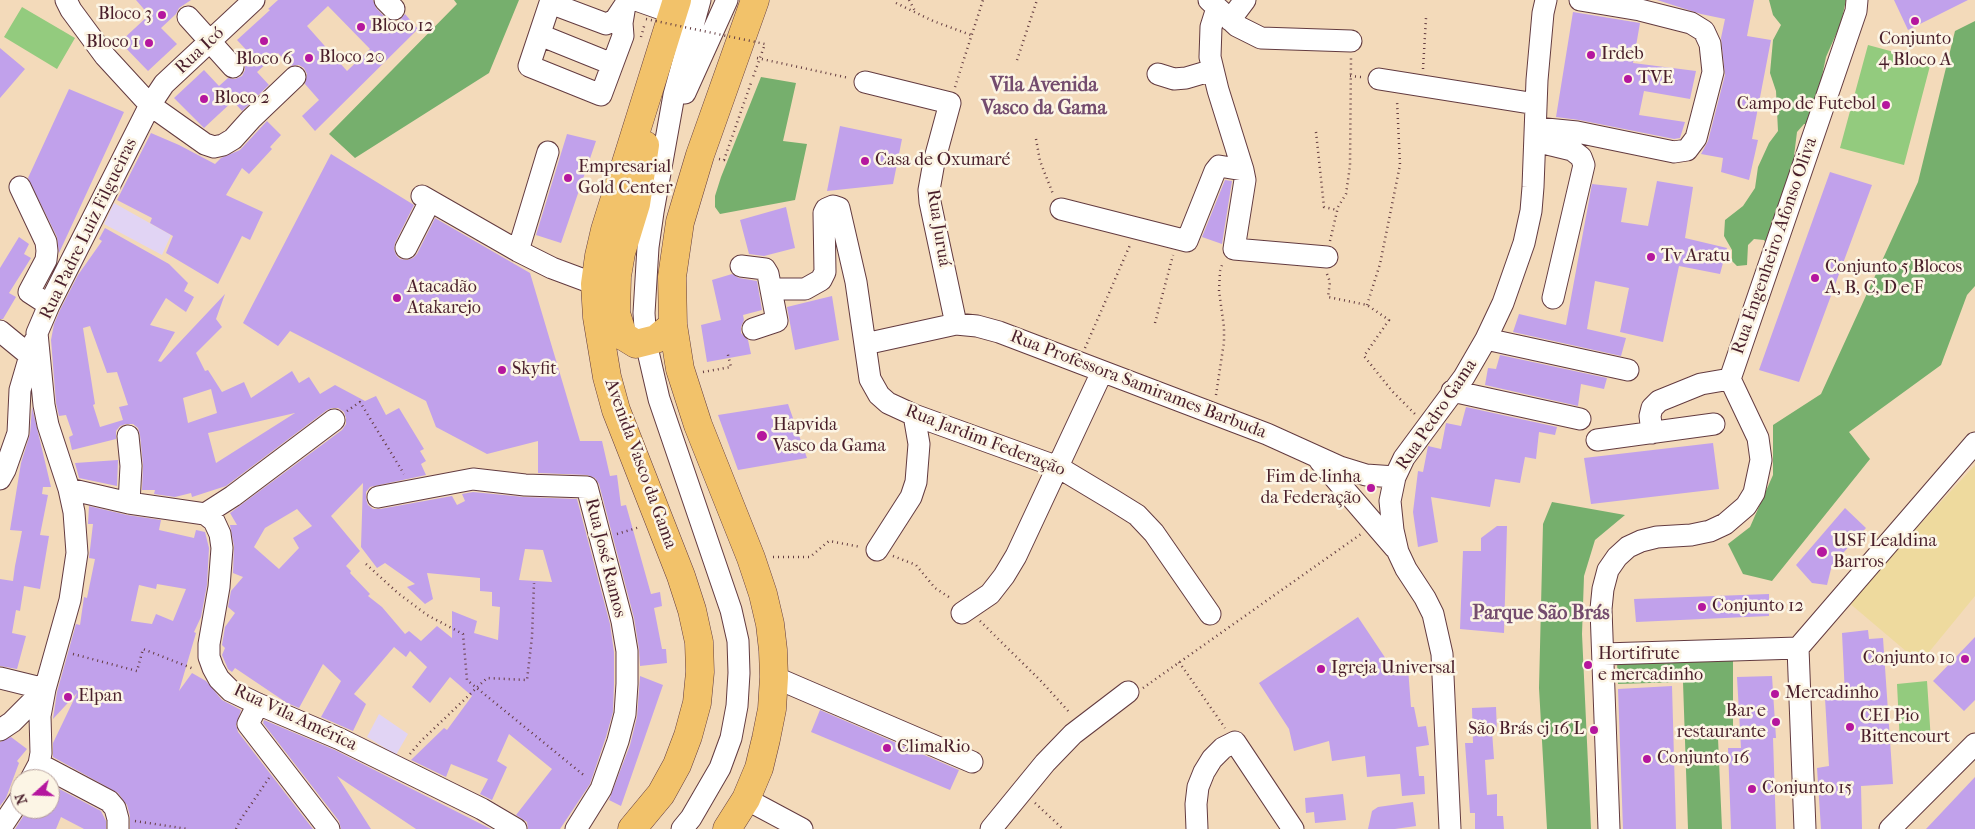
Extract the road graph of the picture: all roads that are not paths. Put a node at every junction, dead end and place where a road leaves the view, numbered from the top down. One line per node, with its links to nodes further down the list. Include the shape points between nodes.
1 (66, 0): 26 (street, via 105,56)
2 (254, 0): 15 (street, Rua Icó)
3 (700, 0): 28 (street, via 676,86)
4 (727, 0): 28 (street)
5 (755, 0): 42 (main road, via 700,154 680,222 672,277)
6 (1245, 0): 12 (street)
7 (1580, 0): 27 (street, via 1640,10 1691,23 1704,31 1710,44 1713,72 1696,138 1688,150 1674,152 1577,132)
8 (1857, 0): 51 (street, Rua Engenheiro Afonso Oliva, via 1856,11)
9 (626, 1): 11 (street); 14 (street, via 615,20 606,24 550,3); 17 (street, via 623,36)
10 (1543, 1): 25 (street, Rua Pedro Gama)
11 (676, 6): 24 (main road, Avenida Vasco da Gama)
12 (1219, 10): 16 (street, via 1249,34 1261,38); 19 (street, via 1210,42)
13 (188, 17): 15 (street)
14 (540, 34): 17 (street); 17 (street, via 529,66 538,70 601,94)
15 (210, 41): 18 (street); 26 (street, Rua Icó, via 164,84)
16 (1351, 41)
17 (612, 64)
18 (233, 67)
19 (1213, 70): 20 (street, via 1174,79); 30 (street)
20 (1158, 74)
21 (295, 77): 26 (street, via 233,139 214,147)
22 (1388, 80): 25 (street)
23 (865, 82): 41 (street, Rua Juruá, via 950,103 929,190)
24 (650, 89): 37 (main road, Avenida Vasco da Gama, via 605,230); 46 (main road, via 641,177 621,253 616,297 616,313 623,336 636,344)
25 (1536, 104): 27 (street, Rua Pedro Gama)
26 (150, 105): 40 (street, Rua Padre Luiz Filgueiras)
27 (1536, 134): 39 (street, via 1572,150 1581,157 1584,165); 45 (street, Rua Pedro Gama, via 1531,211 1524,243)
28 (666, 143): 46 (street, via 648,247 644,313)
29 (548, 152): 34 (street)
30 (1243, 170): 32 (street, via 1220,166 1215,171 1182,240); 35 (street, via 1244,196 1234,249)
31 (20, 187): 40 (street, via 46,242 47,251 46,260 29,292)
32 (1061, 209)
33 (406, 248): 34 (street, via 426,198)
34 (518, 251): 37 (street)
35 (1327, 257)
36 (741, 266): 38 (street, via 765,269)
37 (595, 284): 91 (main road, Avenida Vasco da Gama, via 597,317 616,410 682,576 699,642 697,703 688,736 661,794)
38 (771, 289): 43 (street, via 777,321); 47 (street, Rua Jardim Federação, via 805,289 821,280 825,272 824,213 829,207 837,207 842,212)
39 (1553, 298)
40 (49, 305): 48 (street, Rua Padre Luiz Filgueiras, via 37,333)
41 (956, 324): 47 (street); 50 (street, Rua Professora Samirames Barbuda, via 999,332)
42 (673, 325): 46 (main road); 75 (main road, via 675,348 686,390 752,558 770,624)
43 (753, 329)
44 (0, 330): 48 (street)
45 (1486, 340): 49 (street); 52 (street, Rua Pedro Gama)
46 (646, 343): 92 (street, via 659,399 720,574 738,642 737,706 731,738 712,784)
47 (865, 344): 53 (street, Rua Jardim Federação, via 870,379 879,395 888,403)
48 (34, 359): 64 (street, via 20,390 18,433); 65 (street, Rua Padre Luiz Filgueiras, via 48,425)
49 (1628, 370)
50 (1102, 372): 61 (street, Rua Professora Samirames Barbuda, via 1267,434); 62 (street)
51 (1730, 379): 57 (street, Rua Engenheiro Afonso Oliva, via 1701,384 1659,401 1650,416); 74 (street, Rua Engenheiro Afonso Oliva, via 1758,438 1761,460 1754,493 1738,514 1710,531 1641,541 1617,556 1608,570 1603,589)
52 (1452, 391): 54 (street); 63 (street, Rua Pedro Gama, via 1404,458)
53 (914, 414): 62 (street, Rua Jardim Federação); 69 (street, via 919,444 916,482)
54 (1580, 419)
55 (334, 420): 68 (street)
56 (1714, 424): 57 (street)
57 (1652, 433): 59 (street)
58 (128, 436): 67 (street)
59 (1597, 440)
60 (1973, 441): 73 (street)
61 (1318, 458): 63 (street, Rua Professora Samirames Barbuda, via 1353,472); 70 (street, Rua Professora Samirames Barbuda)
62 (1058, 466): 71 (street, via 1004,576 990,594); 72 (street, Rua Jardim Federação, via 1137,515 1169,552)
63 (1395, 477): 70 (street, Rua Pedro Gama, via 1390,516)
64 (0, 480)
65 (69, 489): 67 (street); 77 (street, Rua Padre Luiz Filgueiras, via 77,553 70,600)
66 (378, 497): 90 (street, Rua José Ramos, via 473,478 525,485 587,487 622,621 627,651 627,684 621,732 601,789)
67 (130, 503): 68 (street)
68 (204, 514): 79 (street, Rua Vila América, via 214,521 222,548 209,657 219,679 231,691)
69 (878, 550)
70 (1398, 552): 98 (street, Rua Pedro Gama, via 1433,614 1442,654)
71 (962, 613)
72 (1210, 614)
73 (1798, 648): 74 (street); 100 (street)
74 (1604, 654): 99 (street, Rua Engenheiro Afonso Oliva)
75 (774, 677): 82 (street); 84 (main road, via 766,739 759,768)
76 (0, 678): 77 (street)
77 (44, 689): 80 (street); 83 (street, Rua Padre Luiz Filgueiras)
78 (1128, 692): 95 (street, via 1074,734 1045,763)
79 (258, 704): 88 (street, via 248,724); 89 (street, Rua Vila América, via 340,739 482,808)
80 (6, 726): 83 (street, via 28,732)
81 (1975, 744): 101 (street)
82 (972, 762)
83 (37, 763): 86 (street, via 110,801)
84 (746, 799): 93 (main road); 94 (street)
85 (10, 814): 87 (street)
86 (118, 824)
87 (0, 829)
88 (329, 829)
89 (516, 829)
90 (576, 829)
91 (632, 829)
92 (682, 829)
93 (727, 829)
94 (802, 829)
95 (991, 829)
96 (1197, 829): 97 (street, via 1198,786 1204,772 1223,748 1235,742)
97 (1293, 829)
98 (1450, 829)
99 (1609, 829)
100 (1806, 829)
101 (1890, 829)

